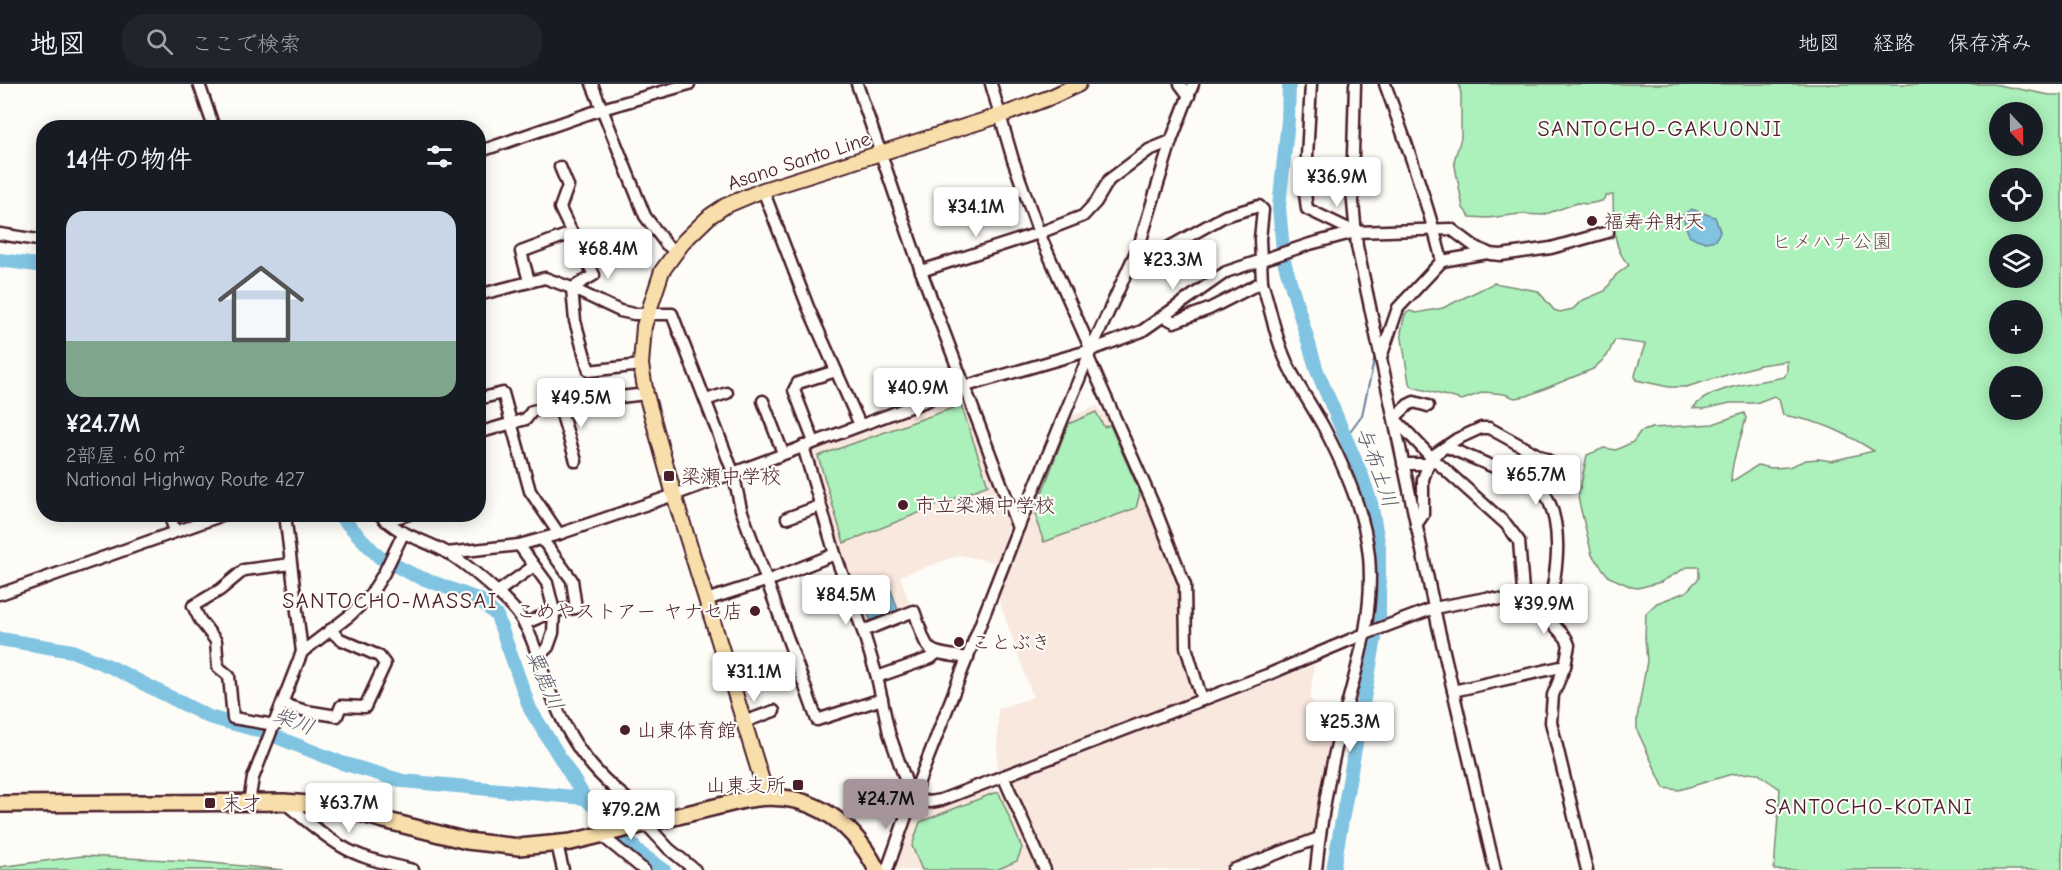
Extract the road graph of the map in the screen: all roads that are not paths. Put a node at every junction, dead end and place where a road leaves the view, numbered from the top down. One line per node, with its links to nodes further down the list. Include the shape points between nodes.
1 (199, 84): 15 (street)
2 (592, 84): 13 (street)
3 (689, 84): 13 (street)
4 (857, 84): 18 (street)
5 (991, 84): 14 (street)
6 (1079, 84): 14 (main road, Asano Santo Line)
7 (1180, 84): 12 (street)
8 (1193, 84): 12 (street)
9 (1311, 84): 22 (street, via 1307,209)
10 (1355, 84): 22 (street)
11 (1385, 84): 21 (street)
12 (1189, 96): 16 (street)
13 (602, 109): 17 (street); 28 (street, via 645,216)
14 (1000, 116): 18 (main road, Asano Santo Line); 25 (street)
15 (211, 120)
16 (1171, 141): 25 (street, via 1149,150 1109,180 1083,216); 32 (street)
17 (486, 149)
18 (880, 154): 20 (main road, Asano Santo Line); 33 (street)
19 (560, 167): 24 (street, via 568,186 560,207)
20 (763, 190): 28 (main road, Asano Santo Line, via 710,216); 43 (street)
21 (1434, 231): 22 (street); 29 (street, via 1451,229); 31 (street)
22 (1355, 232): 30 (street); 41 (street)
23 (1608, 232): 29 (street, via 1542,250)
24 (572, 233): 34 (street, via 521,252); 36 (street, via 594,275)
25 (1039, 233): 33 (street); 40 (street)
26 (0, 234): 27 (street)
27 (36, 239)
28 (676, 252): 38 (main road, Asano Santo Line, via 662,271)
29 (1488, 253): 31 (street)
30 (1263, 259): 32 (street, via 1263,210 1258,206 1226,216); 35 (street); 39 (street, via 1226,272)
31 (1442, 261): 41 (street, via 1398,308)
32 (1128, 270): 40 (street)
33 (921, 271): 44 (street)
34 (529, 281): 36 (street, via 545,279); 37 (street)
35 (1262, 282): 39 (street, via 1174,322); 94 (street, via 1289,368 1344,468 1356,503 1369,555)
36 (572, 288): 38 (street, via 620,311); 42 (street, via 575,321 589,371)
37 (486, 293)
38 (648, 314): 42 (main road, Asano Santo Line); 48 (street, via 672,314)
39 (1163, 316): 40 (street, via 1142,331)
40 (1090, 354): 44 (street); 73 (street); 103 (street, via 1185,585 1186,647)
41 (1381, 357): 52 (street)
42 (641, 365): 46 (main road, Asano Santo Line)
43 (836, 371): 54 (street); 56 (street, via 798,383 794,390)
44 (966, 386): 54 (street); 73 (street)
45 (727, 393): 48 (street)
46 (646, 394): 50 (street); 65 (main road, Asano Santo Line)
47 (486, 397): 53 (street, via 503,393)
48 (706, 400): 64 (street)
49 (763, 401): 59 (street)
50 (559, 405): 53 (street, via 532,411 526,419); 61 (street)
51 (1428, 406): 52 (street, via 1414,402)
52 (1394, 418): 60 (street); 63 (street)
53 (512, 422): 55 (street); 75 (street, via 530,491)
54 (861, 425): 56 (street)
55 (486, 430)
56 (814, 441): 57 (street)
57 (803, 446): 59 (street); 66 (street)
58 (1447, 447): 60 (street); 62 (street, via 1481,428 1489,428); 90 (street, via 1541,488 1548,498 1554,512 1557,561)
59 (783, 453): 64 (street)
60 (1429, 460): 63 (street); 72 (street, via 1423,479 1423,515); 87 (street, via 1506,524 1519,541)
61 (576, 461)
62 (1549, 461)
63 (1404, 464): 72 (street)
64 (733, 472): 65 (street); 83 (street, via 741,509)
65 (674, 495): 75 (street); 86 (main road, Asano Santo Line)
66 (820, 506): 67 (street); 80 (street)
67 (787, 518)
68 (172, 522): 74 (street)
69 (202, 522): 74 (street)
70 (286, 522): 81 (street)
71 (386, 522): 76 (street)
72 (1416, 525): 88 (street)
73 (1018, 528): 98 (street)
74 (175, 531): 85 (street)
75 (559, 534): 77 (street)
76 (402, 538): 79 (street); 92 (street, via 369,597)
77 (542, 539): 78 (street); 89 (street, via 572,580 576,608)
78 (519, 545): 79 (street); 82 (street)
79 (447, 553): 84 (street)
80 (835, 554): 83 (street); 93 (street)
81 (291, 564): 95 (street); 107 (street, via 244,570 193,606 216,640 219,666 229,676 233,718)
82 (534, 566): 84 (street); 89 (street, via 547,583)
83 (768, 580): 86 (street); 102 (street, via 817,720)
84 (496, 593): 91 (street)
85 (0, 594)
86 (706, 600): 106 (main road, Asano Santo Line)
87 (1524, 603): 88 (street, via 1486,598); 90 (street)
88 (1434, 608): 94 (street); 101 (street)
89 (554, 611): 91 (street); 97 (street, via 553,633 548,647)
90 (1547, 613): 99 (street, via 1569,645)
91 (524, 624): 97 (street)
92 (330, 630): 95 (street); 104 (street, via 340,639 380,656 385,664 365,707 340,706 337,716)
93 (863, 631): 96 (street, via 914,611 927,647); 100 (street)
94 (1367, 633): 103 (street); 116 (street, via 1337,744)
95 (302, 652): 104 (street)
96 (937, 653): 98 (street); 100 (street)
97 (538, 657): 114 (street, via 551,696 579,751)
98 (968, 658): 110 (street)
99 (1565, 666): 101 (street); 128 (street, via 1553,695 1551,722)
100 (877, 676): 102 (street)
101 (1453, 691): 127 (street)
102 (882, 699): 110 (street, via 888,733)
103 (1202, 700): 108 (street)
104 (283, 704): 107 (street)
105 (774, 711): 106 (street)
106 (744, 722): 109 (main road, Asano Santo Line)
107 (274, 726): 111 (street, via 253,778)
108 (1003, 776): 110 (street, via 937,801); 124 (street)
109 (767, 797): 114 (highway); 122 (highway, via 798,801 832,816 860,842)
110 (912, 799): 123 (street)
111 (249, 802): 112 (highway); 113 (highway)
112 (284, 802): 117 (highway, via 335,806 484,844); 118 (street, via 344,848)
113 (0, 804)
114 (648, 823): 115 (highway); 121 (street, via 669,849)
115 (602, 834): 117 (highway); 120 (street)
116 (1319, 838): 125 (street); 126 (street)
117 (557, 844): 119 (street)
118 (413, 870)
119 (562, 870)
120 (644, 870)
121 (695, 870)
122 (877, 870)
123 (887, 870)
124 (1045, 870)
125 (1233, 870)
126 (1316, 870)
127 (1495, 870)
128 (1587, 870)

